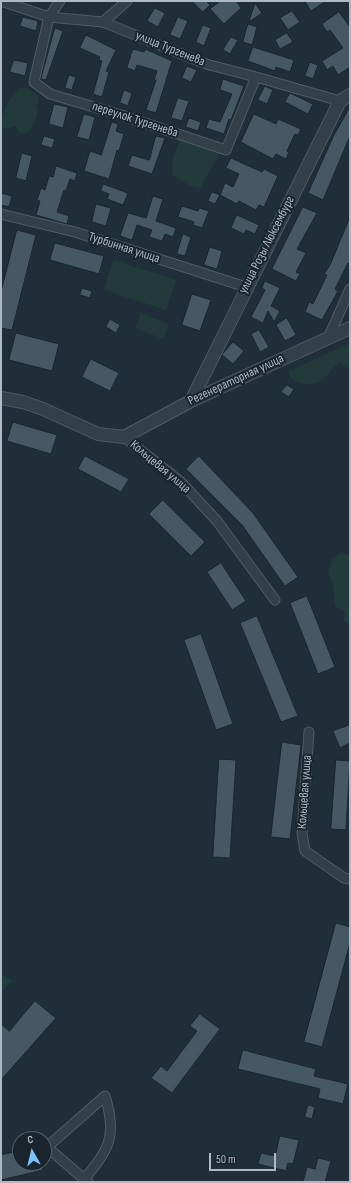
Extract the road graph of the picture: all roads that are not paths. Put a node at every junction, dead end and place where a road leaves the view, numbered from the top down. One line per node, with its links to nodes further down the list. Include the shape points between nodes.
1 (1, 1): 4 (street, улица Тургенева)
2 (60, 1): 4 (street)
3 (127, 1): 5 (street)
4 (49, 17): 5 (street, улица Тургенева); 6 (street, переулок Тургенева, via 34,82 50,94 226,150)
5 (103, 22): 6 (street, улица Тургенева, via 206,64)
6 (256, 77): 8 (street, улица Тургенева)
7 (350, 95): 8 (street)
8 (340, 101): 10 (street, улица Розы Люксембург)
9 (1, 214): 10 (street, Турбинная улица, via 75,232)
10 (246, 287): 15 (street, улица Розы Люксембург)
11 (350, 289): 13 (street)
12 (350, 328): 13 (street, Регенераторная улица)
13 (329, 336): 15 (street, Регенераторная улица)
14 (1, 398): 16 (street, Кольцевая улица, via 43,409 98,434)
15 (191, 401): 16 (street, Регенераторная улица)
16 (124, 437): 17 (street, Кольцевая улица, via 180,482 217,521)
17 (275, 600)
18 (309, 732): 19 (street, Кольцевая улица, via 302,833 305,851 344,878)
19 (350, 879)
20 (86, 1180): 20 (street, via 47,1147 105,1096 111,1116 110,1144)

